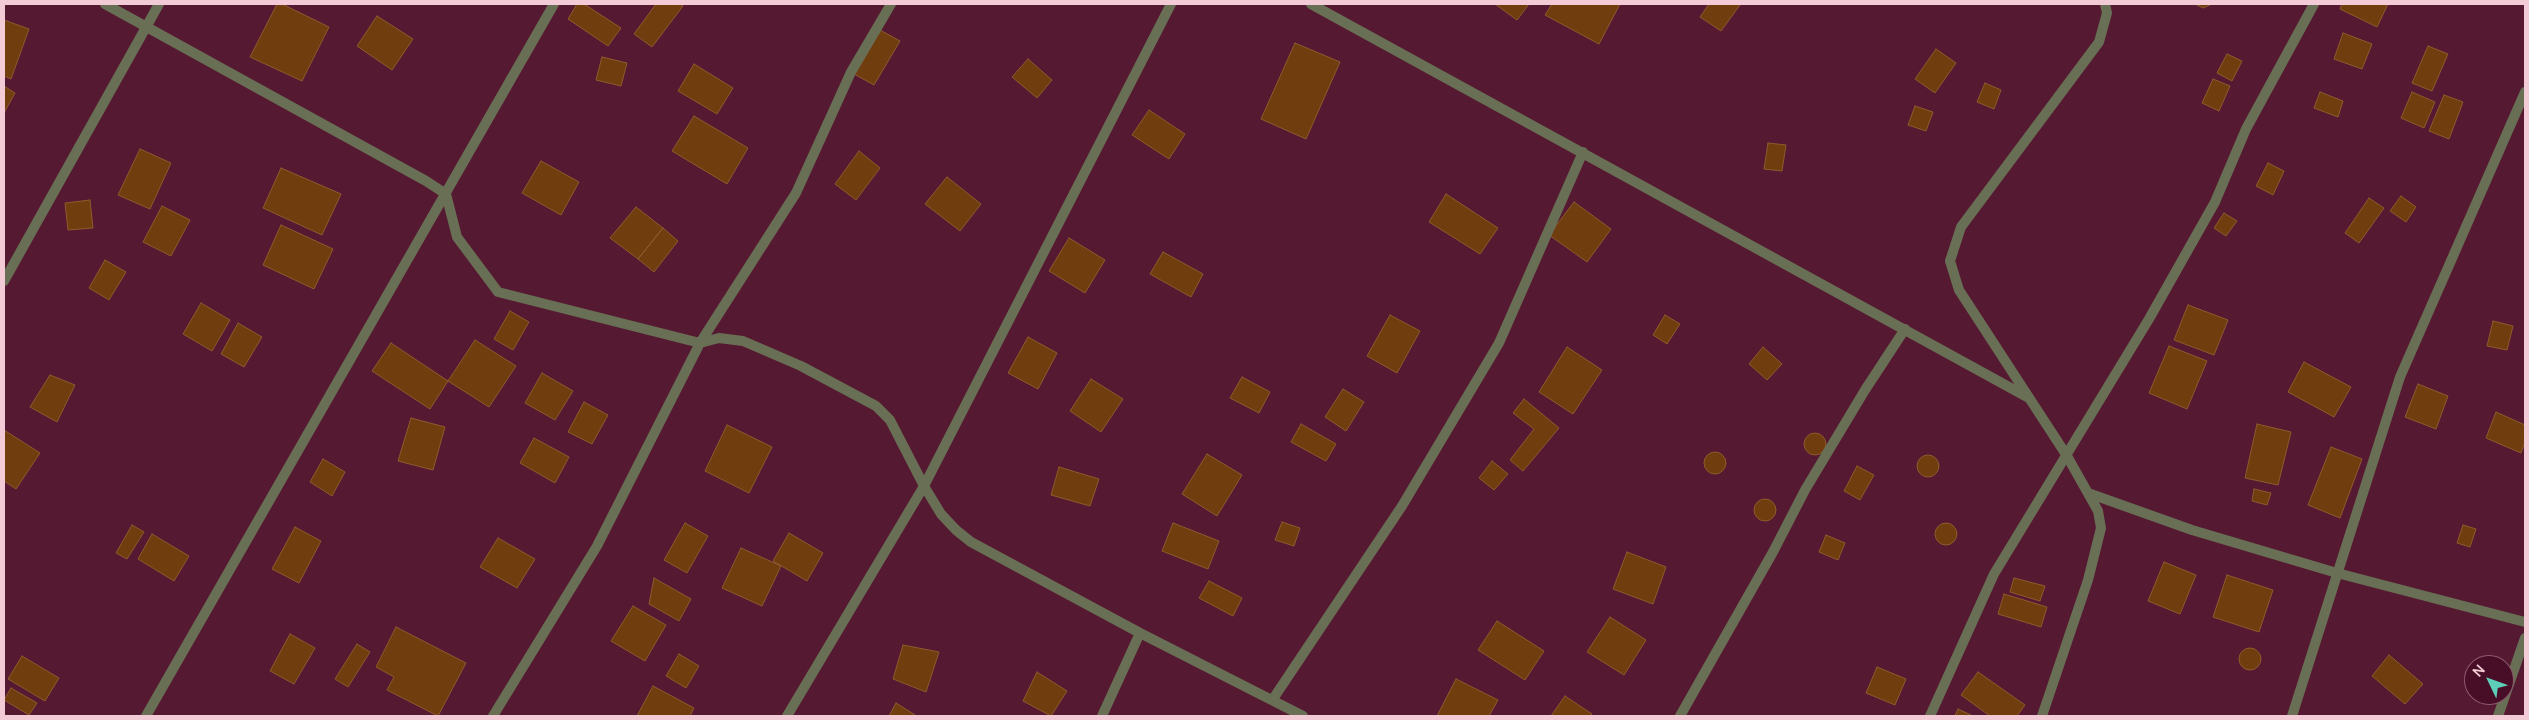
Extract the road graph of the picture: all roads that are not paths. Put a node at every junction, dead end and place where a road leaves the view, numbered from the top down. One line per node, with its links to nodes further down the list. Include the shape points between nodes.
1 (105, 4): 9 (street)
2 (159, 4): 9 (street)
3 (554, 4): 12 (street)
4 (891, 4): 15 (street, via 851,72 796,193)
5 (1170, 4): 18 (street)
6 (1311, 4): 11 (street)
7 (2105, 4): 16 (street, via 2107,13 2100,42 1961,227 1950,261 1959,290)
8 (2314, 4): 17 (street, via 2246,129 2215,202)
9 (144, 26): 12 (street); 13 (street)
10 (2525, 92): 20 (street, via 2400,377)
11 (1583, 152): 14 (street); 24 (street, via 1499,343 1402,506)
12 (446, 194): 15 (street, via 457,237 498,292); 25 (street)
13 (4, 281)
14 (1905, 329): 16 (street); 30 (street, via 1810,482)
15 (700, 343): 18 (street, via 719,338 743,341 801,366 876,406 890,420); 26 (street, via 597,546)
16 (2029, 398): 17 (street)
17 (2067, 456): 19 (street); 31 (street, via 1994,574)
18 (924, 486): 22 (street, via 941,514 971,542); 27 (street)
19 (2088, 493): 20 (street, via 2192,530); 32 (street, via 2098,511 2101,528 2088,580)
20 (2337, 573): 21 (street); 33 (street)
21 (2525, 622)
22 (1140, 633): 24 (street); 28 (street)
23 (2525, 638): 34 (street)
24 (1273, 699): 29 (street)
25 (146, 716)
26 (493, 716)
27 (787, 716)
28 (1102, 716)
29 (1303, 716)
30 (1680, 716)
31 (1930, 716)
32 (2042, 716)
33 (2292, 716)
34 (2498, 716)

